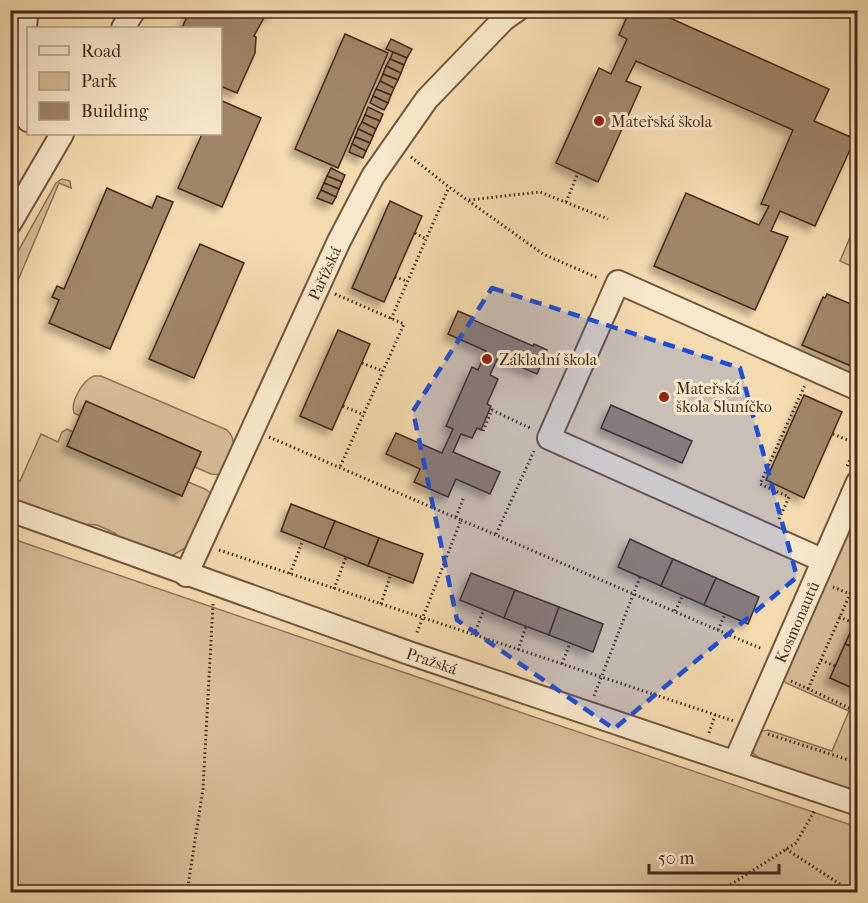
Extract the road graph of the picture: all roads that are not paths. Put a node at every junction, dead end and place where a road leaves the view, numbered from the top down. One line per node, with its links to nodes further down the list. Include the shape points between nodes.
1 (27, 10): 5 (street)
2 (134, 10): 4 (street)
3 (517, 10): 13 (street, Pařížská, via 427,99 373,176 339,241)
4 (124, 27)
5 (16, 55): 6 (street)
6 (27, 118)
7 (52, 138): 8 (street)
8 (10, 223)
9 (858, 389): 12 (street, via 618,282 549,438)
10 (858, 482): 12 (street, Kosmonautů)
11 (10, 510): 13 (street, Pražská)
12 (822, 560): 14 (street, Kosmonautů)
13 (186, 575): 14 (street, Pražská)
14 (735, 762): 15 (street, Pražská)
15 (858, 804)

